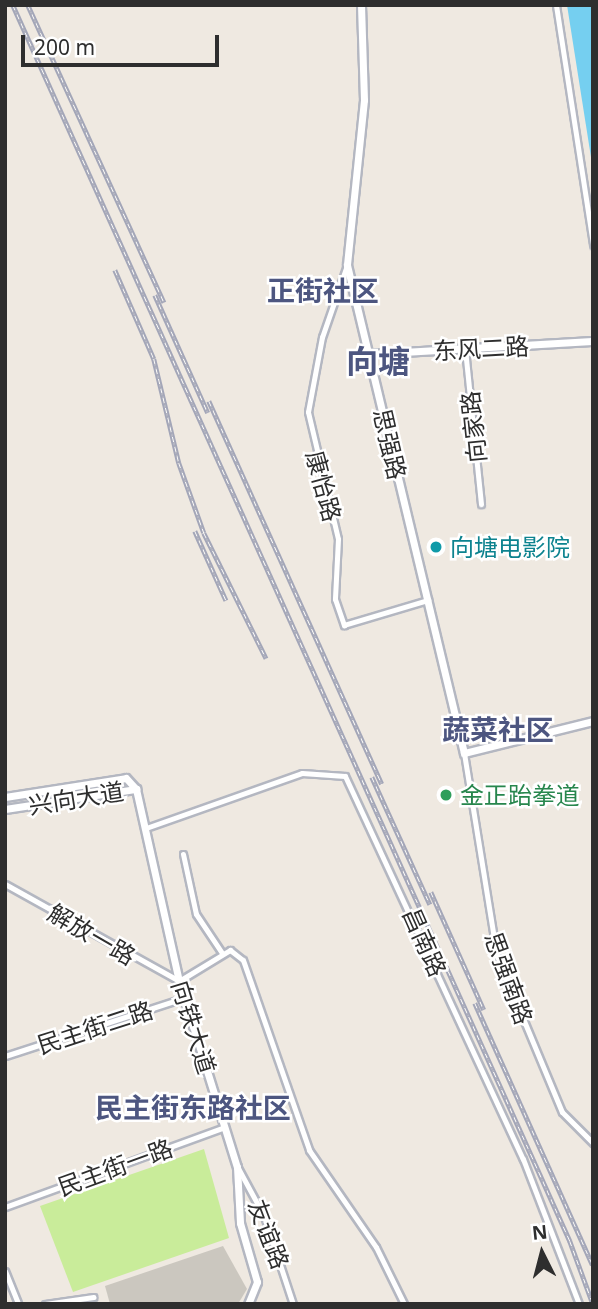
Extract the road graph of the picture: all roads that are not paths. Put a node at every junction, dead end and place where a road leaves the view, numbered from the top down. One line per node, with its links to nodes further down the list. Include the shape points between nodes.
1 (361, 5): 4 (street, 思强路, via 364,100)
2 (556, 5): 3 (street)
3 (593, 245)
4 (347, 265): 7 (street, 思强路); 9 (street, 康怡路, via 322,337 308,412 338,539 335,599 344,625)
5 (593, 341): 6 (street, 东风二路)
6 (465, 349): 7 (street, 东风二路); 8 (street, 向家路)
7 (368, 354): 9 (street, 思强路)
8 (481, 504)
9 (428, 600): 11 (street, 思强路)
10 (593, 721): 11 (street)
11 (464, 753): 23 (street, 思强南路, via 497,956 562,1112)
12 (136, 789): 13 (street, 兴向大道, via 126,778); 14 (street, 兴向大道); 15 (street, 向铁大道)
13 (5, 797)
14 (5, 809)
15 (146, 828): 19 (street, 向铁大道); 33 (street, 昌南路, via 302,773 345,776 523,1158)
16 (183, 854): 18 (street, via 196,914)
17 (5, 884): 19 (street, 解放一路)
18 (222, 953): 19 (street); 32 (street, via 230,950 243,960 309,1150 370,1236)
19 (179, 981): 20 (street, 向铁大道)
20 (184, 998): 21 (street, 民主街二路); 22 (street, 向铁大道)
21 (5, 1056)
22 (225, 1126): 24 (street, 向铁大道); 25 (street, 民主街一路)
23 (593, 1143)
24 (237, 1167): 30 (street, 向铁大道, via 240,1223 257,1282); 31 (street, 友谊路, via 264,1216)
25 (5, 1207)
26 (5, 1271): 28 (street)
27 (94, 1297): 29 (street)
28 (18, 1304)
29 (45, 1304)
30 (248, 1304)
31 (293, 1304)
32 (404, 1304)
33 (579, 1304)

